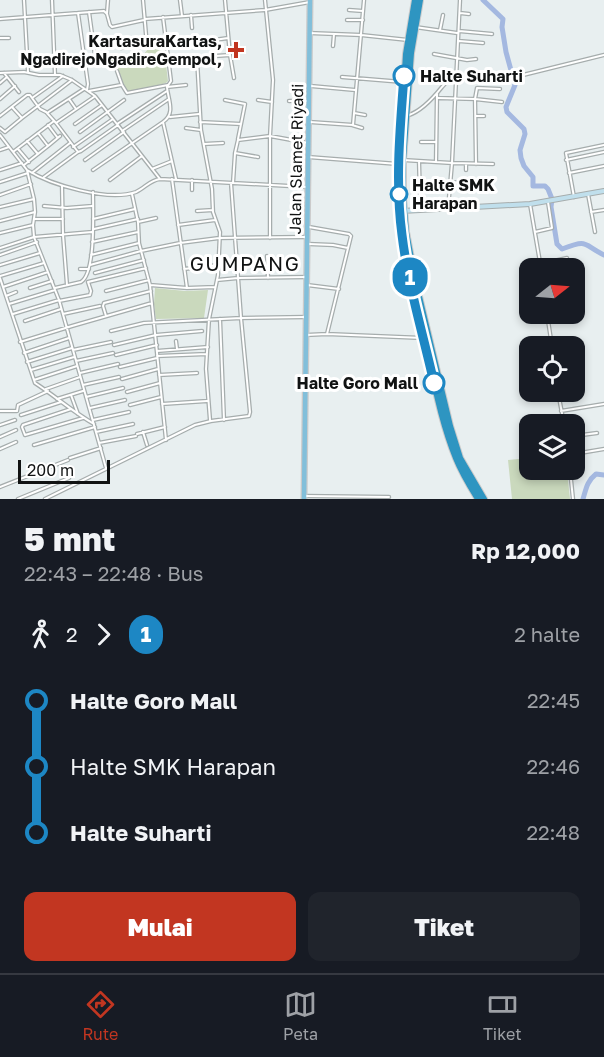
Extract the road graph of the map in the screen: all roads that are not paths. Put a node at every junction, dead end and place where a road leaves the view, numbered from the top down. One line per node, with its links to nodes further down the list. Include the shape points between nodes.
1 (24, 0): 27 (street)
2 (52, 0): 24 (street)
3 (108, 0): 19 (street)
4 (143, 0): 29 (street)
5 (180, 0): 25 (street)
6 (225, 0): 17 (street)
7 (265, 0): 13 (street)
8 (364, 0): 15 (street)
9 (415, 0): 32 (highway)
10 (420, 0): 32 (highway)
11 (460, 0): 20 (street)
12 (310, 1): 13 (street); 36 (main road, Jalan Slamet Riyadi)
13 (265, 10): 17 (street); 98 (street)
14 (349, 10): 15 (street)
15 (363, 11): 31 (street)
16 (89, 12): 18 (street); 19 (street); 60 (street, via 96,63)
17 (225, 12): 22 (street); 42 (street)
18 (78, 13): 24 (street); 60 (street)
19 (107, 13): 29 (street, via 112,27)
20 (460, 13): 21 (street); 35 (street)
21 (469, 14)
22 (191, 15): 25 (street); 33 (street)
23 (443, 15): 34 (street)
24 (53, 16): 27 (street); 54 (street)
25 (182, 16): 26 (street)
26 (163, 17): 29 (street); 47 (street)
27 (25, 18): 28 (street); 64 (street)
28 (0, 19)
29 (144, 19): 46 (street)
30 (347, 20): 31 (street)
31 (363, 20): 39 (street)
32 (412, 27): 34 (street); 43 (highway)
33 (192, 28)
34 (440, 30): 35 (street)
35 (459, 32): 38 (street); 45 (street)
36 (309, 33): 37 (street); 79 (main road, Jalan Slamet Riyadi)
37 (334, 34): 39 (street); 49 (street)
38 (492, 34)
39 (361, 35): 43 (street); 72 (street)
40 (0, 38): 41 (street)
41 (9, 38)
42 (228, 38): 44 (street); 52 (street)
43 (410, 40): 74 (highway); 109 (highway)
44 (207, 41)
45 (459, 41): 48 (street); 57 (street)
46 (147, 43): 47 (street); 50 (street)
47 (166, 43): 59 (street)
48 (483, 43)
49 (333, 46)
50 (121, 48)
51 (434, 54): 57 (street)
52 (230, 55): 56 (street); 71 (street)
53 (604, 55): 67 (street)
54 (54, 58): 55 (street); 66 (street)
55 (69, 58)
56 (197, 58): 59 (street); 107 (street)
57 (458, 59): 58 (street); 65 (street)
58 (476, 59)
59 (169, 63): 80 (street, via 171,81)
60 (86, 65): 82 (street)
61 (117, 70): 76 (street)
62 (0, 73): 63 (street)
63 (4, 73): 64 (street); 69 (street)
64 (28, 73): 66 (street)
65 (457, 74): 86 (street, via 451,76); 88 (street)
66 (55, 75): 68 (street)
67 (523, 75)
68 (63, 76): 73 (street); 87 (street)
69 (7, 77): 75 (street); 78 (street)
70 (342, 77): 72 (street)
71 (234, 78)
72 (357, 79): 74 (street); 83 (street)
73 (72, 80): 82 (street); 101 (street)
74 (404, 82): 162 (highway)
75 (0, 83)
76 (122, 85): 80 (street, via 129,93); 82 (street)
77 (186, 85): 80 (street)
78 (15, 86): 84 (street); 89 (street)
79 (309, 86): 83 (street); 97 (main road, Jalan Slamet Riyadi)
80 (167, 88): 91 (street); 123 (street)
81 (500, 89): 92 (street, via 477,88)
82 (87, 90): 85 (street); 90 (street)
83 (356, 90): 106 (street)
84 (19, 92)
85 (95, 96): 100 (street); 103 (street)
86 (437, 96): 88 (street); 109 (street); 137 (street)
87 (32, 98): 101 (street); 102 (street, via 27,95)
88 (456, 98): 92 (street); 164 (street)
89 (0, 99)
90 (69, 99): 103 (street); 105 (street)
91 (169, 99): 113 (street); 130 (street)
92 (475, 99): 99 (street); 111 (street)
93 (124, 100): 104 (street)
94 (225, 100): 121 (street, via 245,104)
95 (258, 100): 98 (street)
96 (289, 101): 97 (street)
97 (309, 101): 119 (main road, Jalan Slamet Riyadi)
98 (272, 102): 133 (street)
99 (502, 102)
100 (102, 105): 104 (street); 120 (street)
101 (38, 106): 105 (street); 114 (street)
102 (12, 107): 110 (street); 114 (street)
103 (76, 109): 116 (street)
104 (108, 112): 115 (street); 129 (street)
105 (47, 113): 116 (street)
106 (354, 113): 108 (street); 124 (street)
107 (200, 114): 113 (street); 118 (street)
108 (365, 115)
109 (406, 115): 162 (highway)
110 (0, 116)
111 (476, 116): 112 (street); 167 (street)
112 (484, 116)
113 (170, 117): 117 (street)
114 (22, 118): 125 (street, via 5,132)
115 (113, 119): 123 (street); 146 (street)
116 (55, 122): 122 (street); 138 (street)
117 (163, 122): 139 (street); 159 (street)
118 (200, 122): 121 (street); 128 (street)
119 (308, 122): 124 (street); 141 (main road, Jalan Slamet Riyadi)
120 (75, 124)
121 (241, 124): 134 (street)
122 (48, 125): 131 (street); 144 (street, via 59,137)
123 (118, 125): 130 (street); 150 (street)
124 (352, 125): 126 (street)
125 (0, 128)
126 (362, 128)
127 (186, 129): 128 (street)
128 (201, 129): 142 (street)
129 (80, 132)
130 (123, 132): 139 (street); 157 (street)
131 (38, 133): 135 (street); 144 (street)
132 (0, 135): 145 (street)
133 (270, 136): 134 (street); 141 (street); 187 (street)
134 (238, 140): 152 (street)
135 (27, 141): 147 (street); 153 (street)
136 (420, 142): 137 (street)
137 (437, 142): 163 (street)
138 (70, 143): 146 (street); 174 (street)
139 (131, 143): 154 (street); 172 (street)
140 (222, 143): 142 (street)
141 (308, 143): 156 (main road, Jalan Slamet Riyadi)
142 (204, 144): 182 (street)
143 (604, 145): 158 (street, via 566,152)
144 (48, 146): 153 (street)
145 (9, 147): 148 (street); 149 (street)
146 (73, 147): 150 (street)
147 (18, 149): 149 (street); 161 (street)
148 (0, 150)
149 (13, 152): 165 (street)
150 (78, 152): 176 (street)
151 (604, 152): 158 (street)
152 (235, 153): 155 (street); 184 (street)
153 (38, 154): 161 (street)
154 (142, 156): 170 (street); 179 (street)
155 (258, 157)
156 (308, 157): 162 (street); 189 (main road, Jalan Slamet Riyadi)
157 (85, 160)
158 (566, 160): 175 (street)
159 (172, 161): 170 (street); 178 (street)
160 (419, 161): 162 (street); 163 (street); 207 (street, via 420,198)
161 (29, 162): 165 (street)
162 (401, 162): 210 (highway)
163 (436, 162): 164 (street)
164 (452, 163): 166 (street); 183 (street)
165 (23, 164): 171 (street); 174 (street)
166 (466, 164): 167 (street); 173 (street)
167 (476, 164): 168 (street)
168 (493, 164)
169 (604, 166): 175 (street)
170 (152, 168): 177 (street)
171 (0, 170)
172 (93, 170)
173 (466, 170)
174 (29, 172): 176 (street); 181 (street); 186 (street)
175 (569, 172): 196 (street)
176 (43, 178): 188 (street)
177 (160, 178): 178 (street); 193 (street)
178 (174, 179): 180 (street); 221 (street)
179 (110, 180)
180 (192, 180): 182 (street); 190 (street)
181 (0, 182)
182 (211, 182): 184 (street); 206 (street)
183 (450, 182): 185 (street); 205 (street)
184 (232, 183): 187 (street); 232 (street)
185 (463, 183)
186 (31, 184): 195 (street); 197 (street)
187 (270, 185): 189 (street); 233 (street)
188 (62, 186): 192 (street); 203 (street)
189 (307, 187): 222 (main road, Jalan Slamet Riyadi)
190 (192, 190)
191 (604, 191): 194 (street)
192 (93, 192): 193 (street); 201 (street)
193 (132, 193): 204 (street)
194 (588, 194): 196 (street); 212 (street)
195 (0, 195)
196 (574, 197): 198 (street)
197 (34, 199): 202 (street); 211 (street)
198 (549, 201): 199 (street); 225 (street, via 552,228)
199 (530, 204): 205 (street); 225 (street)
200 (44, 206): 203 (street)
201 (93, 206): 203 (street); 216 (street)
202 (0, 207)
203 (63, 207): 215 (street)
204 (135, 209): 216 (street); 219 (street)
205 (448, 209): 207 (street)
206 (213, 210): 209 (street); 217 (street)
207 (427, 210): 210 (street)
208 (604, 210): 212 (street)
209 (197, 211)
210 (402, 211): 299 (highway)
211 (35, 212): 214 (street); 218 (street)
212 (591, 212): 226 (street)
213 (156, 218): 219 (street)
214 (34, 219): 215 (street); 220 (street)
215 (63, 219): 228 (street)
216 (93, 219): 223 (street)
217 (215, 220): 221 (street); 231 (street)
218 (0, 221)
219 (138, 221): 223 (street); 224 (street)
220 (33, 225): 227 (street); 229 (street)
221 (178, 225): 237 (street)
222 (306, 226): 230 (main road, Jalan Slamet Riyadi); 240 (street, via 349,234)
223 (92, 231): 228 (street); 235 (street)
224 (138, 232): 235 (street); 236 (street)
225 (535, 232): 246 (street)
226 (595, 232)
227 (0, 233)
228 (63, 235): 229 (street); 266 (street)
229 (34, 237): 234 (street); 239 (street)
230 (306, 237): 233 (street); 238 (main road, Jalan Slamet Riyadi)
231 (219, 238): 232 (street); 237 (street); 249 (street)
232 (235, 238): 233 (street); 259 (street)
233 (270, 238)
234 (37, 242): 242 (street); 243 (street)
235 (92, 242): 244 (street)
236 (139, 243): 241 (street); 244 (street)
237 (180, 243): 241 (street); 253 (street)
238 (306, 244): 240 (street); 258 (main road, Jalan Slamet Riyadi)
239 (0, 248)
240 (348, 248): 274 (street)
241 (141, 251): 247 (street); 251 (street)
242 (40, 253): 248 (street); 250 (street)
243 (0, 255)
244 (91, 255): 251 (street)
245 (267, 256): 260 (street)
246 (539, 258)
247 (144, 260): 252 (street); 256 (street)
248 (44, 263): 255 (street); 257 (street)
249 (219, 265): 253 (street); 263 (street)
250 (0, 266)
251 (90, 267): 254 (street); 261 (street)
252 (146, 268): 262 (street); 265 (street)
253 (184, 268): 272 (street)
254 (80, 270)
255 (48, 272): 264 (street); 270 (street)
256 (95, 273)
257 (0, 277): 270 (street)
258 (307, 277): 260 (street); 268 (main road, Jalan Slamet Riyadi)
259 (238, 278): 260 (street); 263 (street); 288 (street)
260 (268, 278)
261 (86, 279): 265 (street); 266 (street)
262 (149, 280): 267 (street); 275 (street)
263 (217, 280): 269 (street)
264 (52, 281): 271 (street); 273 (street)
265 (88, 282): 279 (street, via 90,295)
266 (67, 285): 273 (street)
267 (150, 285): 272 (street); 276 (street)
268 (307, 285): 274 (street); 287 (main road, Jalan Slamet Riyadi)
269 (215, 286): 272 (street); 289 (street)
270 (3, 287): 278 (street)
271 (30, 288)
272 (187, 288)
273 (55, 289): 279 (street); 281 (street)
274 (339, 289): 296 (street)
275 (106, 291)
276 (151, 291): 280 (street); 286 (street, via 104,303)
277 (16, 292): 278 (street)
278 (6, 296): 281 (street)
279 (59, 301): 283 (street); 284 (street)
280 (152, 303): 286 (street); 292 (street)
281 (8, 304): 284 (street)
282 (100, 306): 285 (street)
283 (61, 309): 285 (street); 291 (street)
284 (12, 314): 302 (street)
285 (63, 314): 293 (street)
286 (106, 316): 293 (street)
287 (306, 317): 288 (street); 298 (main road, Jalan Slamet Riyadi)
288 (241, 318): 290 (street); 350 (street, via 250,415)
289 (209, 319): 290 (street); 292 (street); 306 (street)
290 (220, 319): 350 (street)
291 (25, 321)
292 (154, 323): 294 (street); 297 (street)
293 (66, 328): 300 (street); 302 (street)
294 (111, 331)
295 (202, 332): 297 (street)
296 (327, 334): 298 (street); 299 (street)
297 (156, 335): 304 (street); 305 (street)
298 (305, 335): 374 (main road, Jalan Slamet Riyadi)
299 (426, 337): 378 (highway, via 456,460); 379 (highway, via 456,446)
300 (69, 338): 307 (street); 310 (street)
301 (176, 341): 308 (street)
302 (20, 342): 310 (street)
303 (111, 342): 307 (street)
304 (114, 345)
305 (157, 345): 309 (street); 315 (street)
306 (208, 347): 308 (street); 311 (street)
307 (72, 349): 312 (street); 314 (street)
308 (177, 349): 309 (street)
309 (157, 351): 313 (street)
310 (24, 353): 314 (street)
311 (207, 354): 313 (street); 351 (street)
312 (74, 357): 315 (street); 318 (street)
313 (157, 357): 317 (street); 320 (street)
314 (27, 362): 318 (street)
315 (76, 362): 316 (street)
316 (77, 366): 320 (street); 322 (street)
317 (158, 369): 321 (street); 324 (street)
318 (30, 371): 322 (street)
319 (197, 373): 321 (street)
320 (80, 375): 324 (street); 326 (street)
321 (159, 375): 323 (street)
322 (33, 381): 326 (street)
323 (160, 383): 328 (street); 331 (street)
324 (82, 385): 327 (street)
325 (123, 388): 330 (street)
326 (46, 390): 332 (street); 342 (street, via 18,405 17,411)
327 (84, 391): 329 (street); 330 (street)
328 (127, 392)
329 (71, 395): 332 (street); 345 (street)
330 (86, 397): 340 (street)
331 (161, 397): 337 (street); 339 (street)
332 (57, 399): 335 (street)
333 (125, 400): 340 (street)
334 (207, 401): 337 (street)
335 (61, 402): 341 (street); 347 (street)
336 (560, 402): 343 (street)
337 (162, 404): 355 (street)
338 (604, 404): 343 (street)
339 (130, 405)
340 (89, 408): 352 (street)
341 (71, 409): 345 (street); 348 (street, via 23,425 25,435)
342 (0, 411)
343 (561, 411): 346 (street)
344 (129, 412): 352 (street)
345 (78, 414): 348 (street)
346 (562, 414)
347 (21, 415)
348 (84, 418): 352 (street)
349 (15, 420): 354 (street)
350 (224, 420): 351 (street)
351 (211, 422): 362 (street, via 195,425)
352 (94, 424): 357 (street); 364 (street)
353 (133, 424): 357 (street)
354 (0, 425)
355 (165, 428): 358 (street); 362 (street)
356 (16, 430): 361 (street)
357 (96, 432): 366 (street)
358 (143, 432): 365 (street); 366 (street)
359 (597, 433): 360 (street)
360 (585, 435)
361 (0, 437)
362 (166, 440): 370 (street)
363 (16, 442): 367 (street)
364 (34, 445)
365 (147, 445)
366 (100, 446): 370 (street); 373 (street)
367 (0, 448)
368 (604, 449): 369 (street)
369 (585, 452)
370 (106, 468): 377 (street)
371 (69, 478): 376 (street)
372 (571, 480): 380 (street)
373 (0, 488)
374 (304, 497): 375 (street)
375 (389, 497)
376 (18, 499)
377 (45, 499)
378 (478, 499)
379 (484, 499)
380 (573, 499)

